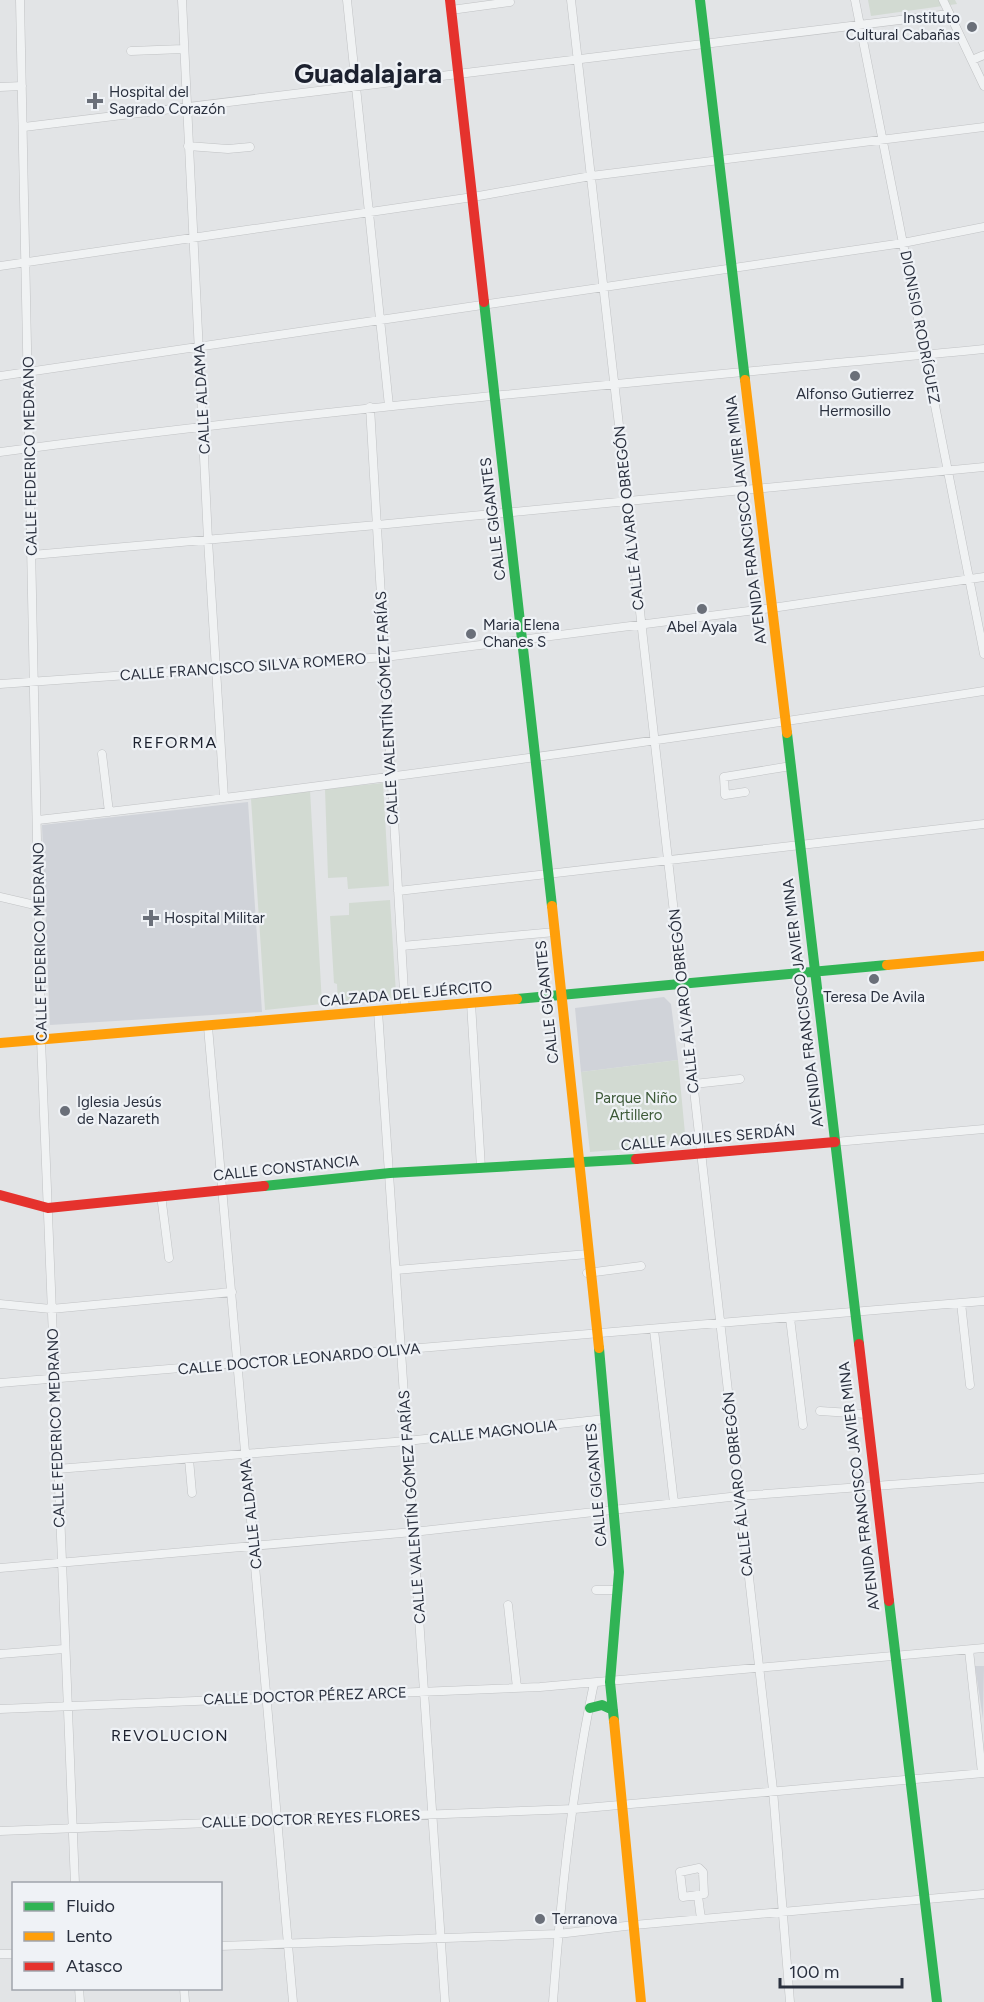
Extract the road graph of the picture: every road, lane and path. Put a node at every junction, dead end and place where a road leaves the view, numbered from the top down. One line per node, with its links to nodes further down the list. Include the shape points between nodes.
1 (20, 0): 19 (street, CALLE FEDERICO MEDRANO)
2 (182, 0): 13 (street, CALLE ALDAMA)
3 (347, 0): 22 (street)
4 (571, 0): 16 (street, CALLE ÁLVARO OBREGÓN)
5 (699, 0): 12 (main road, AVENIDA FRANCISCO JAVIER MINA)
6 (855, 0): 11 (street, DIONISIO RODRÍGUEZ)
7 (944, 0): 10 (street)
8 (510, 2): 9 (street)
9 (450, 5): 18 (main road, CALLE GIGANTES)
10 (950, 14): 11 (street); 17 (street)
11 (860, 25): 12 (street); 26 (street, DIONISIO RODRÍGUEZ)
12 (705, 43): 16 (street); 29 (main road, AVENIDA FRANCISCO JAVIER MINA)
13 (183, 49): 14 (street); 23 (street, CALLE ALDAMA)
14 (131, 51)
15 (984, 55): 17 (street)
16 (577, 60): 18 (street); 30 (street, CALLE ÁLVARO OBREGÓN)
17 (972, 60): 20 (street)
18 (458, 75): 22 (street); 31 (main road, CALLE GIGANTES)
19 (22, 86): 21 (street); 24 (street, CALLE FEDERICO MEDRANO)
20 (984, 86)
21 (0, 87)
22 (357, 87): 23 (street); 32 (street)
23 (185, 108): 24 (street); 27 (street, CALLE ALDAMA)
24 (24, 127): 36 (street, CALLE FEDERICO MEDRANO)
25 (984, 127): 26 (street)
26 (883, 140): 29 (street); 35 (street, DIONISIO RODRÍGUEZ)
27 (189, 146): 28 (street); 34 (street, CALLE ALDAMA)
28 (250, 147)
29 (719, 160): 30 (street); 38 (main road, AVENIDA FRANCISCO JAVIER MINA)
30 (591, 176): 31 (street); 39 (street, CALLE ÁLVARO OBREGÓN)
31 (472, 197): 32 (street); 40 (main road, CALLE GIGANTES)
32 (370, 212): 34 (street); 41 (street)
33 (984, 227): 35 (street)
34 (193, 237): 36 (street); 42 (street, CALLE ALDAMA)
35 (903, 243): 38 (street); 44 (street, DIONISIO RODRÍGUEZ)
36 (26, 263): 37 (street); 45 (street, CALLE FEDERICO MEDRANO)
37 (0, 266)
38 (731, 268): 39 (street); 46 (main road, AVENIDA FRANCISCO JAVIER MINA)
39 (603, 288): 40 (street); 48 (street, CALLE ÁLVARO OBREGÓN)
40 (484, 305): 41 (street); 49 (main road, CALLE GIGANTES)
41 (380, 322): 42 (street); 50 (street)
42 (200, 347): 45 (street); 52 (street, CALLE ALDAMA)
43 (984, 349): 44 (street)
44 (925, 355): 46 (street); 56 (street, DIONISIO RODRÍGUEZ)
45 (29, 372): 47 (street); 53 (street, CALLE FEDERICO MEDRANO)
46 (744, 374): 48 (street); 57 (main road, AVENIDA FRANCISCO JAVIER MINA)
47 (0, 376)
48 (614, 385): 49 (street); 58 (street, CALLE ÁLVARO OBREGÓN)
49 (493, 396): 50 (street); 59 (main road, CALLE GIGANTES)
50 (389, 406): 51 (street)
51 (370, 407): 52 (street); 60 (street, CALLE VALENTÍN GÓMEZ FARÍAS)
52 (204, 427): 53 (street); 61 (street, CALLE ALDAMA)
53 (30, 448): 54 (street); 62 (street, CALLE FEDERICO MEDRANO)
54 (0, 452)
55 (984, 467): 56 (street)
56 (948, 471): 57 (street); 64 (street, DIONISIO RODRÍGUEZ)
57 (758, 487): 58 (street); 65 (main road, AVENIDA FRANCISCO JAVIER MINA)
58 (627, 501): 59 (street); 66 (street, CALLE ÁLVARO OBREGÓN)
59 (507, 512): 60 (street); 67 (main road, CALLE GIGANTES)
60 (377, 525): 61 (street); 69 (street, CALLE VALENTÍN GÓMEZ FARÍAS)
61 (208, 540): 62 (street); 70 (street, CALLE ALDAMA)
62 (32, 555): 71 (street, CALLE FEDERICO MEDRANO)
63 (984, 577): 64 (street, CALLE FRANCISCO SILVA ROMERO)
64 (970, 579): 65 (street, CALLE FRANCISCO SILVA ROMERO); 68 (street, DIONISIO RODRÍGUEZ)
65 (772, 608): 66 (street, CALLE FRANCISCO SILVA ROMERO); 74 (main road, AVENIDA FRANCISCO JAVIER MINA)
66 (642, 625): 67 (street, CALLE FRANCISCO SILVA ROMERO); 75 (street, CALLE ÁLVARO OBREGÓN)
67 (521, 640): 69 (street, CALLE FRANCISCO SILVA ROMERO); 77 (main road, CALLE GIGANTES)
68 (984, 654)
69 (385, 657): 70 (street, CALLE FRANCISCO SILVA ROMERO); 79 (street, CALLE VALENTÍN GÓMEZ FARÍAS)
70 (216, 669): 71 (street, CALLE FRANCISCO SILVA ROMERO); 81 (street, CALLE ALDAMA)
71 (35, 681): 72 (street, CALLE FRANCISCO SILVA ROMERO); 83 (street, CALLE FEDERICO MEDRANO)
72 (0, 684)
73 (984, 691): 74 (street)
74 (785, 722): 75 (street); 78 (main road, AVENIDA FRANCISCO JAVIER MINA)
75 (655, 740): 77 (street); 86 (street, CALLE ÁLVARO OBREGÓN)
76 (102, 754): 82 (street)
77 (534, 756): 79 (street); 87 (main road, CALLE GIGANTES)
78 (790, 766): 80 (street, via 724,777 726,795); 85 (main road, AVENIDA FRANCISCO JAVIER MINA)
79 (391, 776): 81 (street); 88 (street, CALLE VALENTÍN GÓMEZ FARÍAS)
80 (745, 792)
81 (224, 798): 82 (street)
82 (109, 812): 83 (street)
83 (38, 820): 90 (street, CALLE FEDERICO MEDRANO)
84 (984, 824): 85 (street)
85 (800, 845): 86 (street); 94 (main road, AVENIDA FRANCISCO JAVIER MINA)
86 (668, 860): 87 (street); 95 (street, CALLE ÁLVARO OBREGÓN)
87 (548, 873): 88 (street); 91 (main road, CALLE GIGANTES)
88 (398, 891): 92 (street, CALLE VALENTÍN GÓMEZ FARÍAS)
89 (0, 897): 90 (street)
90 (39, 906): 101 (street, CALLE FEDERICO MEDRANO)
91 (555, 932): 92 (street); 96 (main road, CALLE GIGANTES)
92 (402, 946): 98 (street, CALLE VALENTÍN GÓMEZ FARÍAS)
93 (984, 956): 94 (main road, CALZADA DEL EJÉRCITO)
94 (815, 972): 95 (main road, CALZADA DEL EJÉRCITO); 106 (main road, AVENIDA FRANCISCO JAVIER MINA)
95 (682, 983): 96 (main road, CALZADA DEL EJÉRCITO); 104 (street, CALLE ÁLVARO OBREGÓN)
96 (562, 994): 97 (main road, CALZADA DEL EJÉRCITO); 108 (main road, CALLE GIGANTES)
97 (471, 1003): 98 (main road, CALZADA DEL EJÉRCITO); 109 (street)
98 (405, 1009): 99 (main road, CALZADA DEL EJÉRCITO)
99 (378, 1011): 100 (main road, CALZADA DEL EJÉRCITO); 110 (street, CALLE VALENTÍN GÓMEZ FARÍAS)
100 (208, 1027): 101 (main road, CALZADA DEL EJÉRCITO); 111 (street, CALLE ALDAMA)
101 (41, 1040): 102 (main road, CALZADA DEL EJÉRCITO); 114 (street, CALLE FEDERICO MEDRANO)
102 (0, 1043)
103 (740, 1079): 104 (street)
104 (694, 1084): 107 (street, CALLE ÁLVARO OBREGÓN)
105 (984, 1129): 106 (street, CALLE AQUILES SERDÁN)
106 (835, 1142): 107 (main road, CALLE AQUILES SERDÁN); 125 (main road, AVENIDA FRANCISCO JAVIER MINA)
107 (702, 1154): 108 (main road, CALLE AQUILES SERDÁN); 127 (street, CALLE ÁLVARO OBREGÓN)
108 (578, 1163): 109 (main road, CALLE CONSTANCIA); 115 (main road, CALLE GIGANTES)
109 (482, 1168): 110 (main road, CALLE CONSTANCIA)
110 (390, 1173): 111 (main road, CALLE CONSTANCIA); 118 (street, CALLE VALENTÍN GÓMEZ FARÍAS)
111 (225, 1190): 113 (main road, CALLE CONSTANCIA); 120 (street, CALLE ALDAMA)
112 (0, 1195): 114 (main road, CALLE CONSTANCIA)
113 (161, 1195): 114 (main road, CALLE CONSTANCIA); 116 (street)
114 (48, 1208): 124 (street, CALLE FEDERICO MEDRANO)
115 (588, 1254): 118 (street); 119 (main road, CALLE GIGANTES)
116 (169, 1258)
117 (641, 1266): 119 (street)
118 (396, 1270): 130 (street, CALLE VALENTÍN GÓMEZ FARÍAS)
119 (588, 1273): 129 (main road, CALLE GIGANTES)
120 (232, 1293): 124 (street); 131 (street, CALLE ALDAMA)
121 (984, 1301): 122 (street, CALLE DOCTOR LEONARDO OLIVA)
122 (961, 1303): 125 (street, CALLE DOCTOR LEONARDO OLIVA); 134 (street)
123 (0, 1304): 124 (street)
124 (51, 1309): 132 (street, CALLE FEDERICO MEDRANO)
125 (854, 1312): 126 (street, CALLE DOCTOR LEONARDO OLIVA); 136 (main road, AVENIDA FRANCISCO JAVIER MINA)
126 (790, 1318): 127 (street, CALLE DOCTOR LEONARDO OLIVA); 138 (street)
127 (721, 1324): 128 (street, CALLE DOCTOR LEONARDO OLIVA); 146 (street, CALLE ÁLVARO OBREGÓN)
128 (654, 1330): 129 (street, CALLE DOCTOR LEONARDO OLIVA); 147 (street)
129 (598, 1334): 130 (street, CALLE DOCTOR LEONARDO OLIVA); 137 (main road, CALLE GIGANTES)
130 (402, 1351): 131 (street, CALLE DOCTOR LEONARDO OLIVA); 139 (street, CALLE VALENTÍN GÓMEZ FARÍAS)
131 (238, 1364): 132 (street, CALLE DOCTOR LEONARDO OLIVA); 140 (street, CALLE ALDAMA)
132 (53, 1379): 133 (street, CALLE DOCTOR LEONARDO OLIVA); 142 (street, CALLE FEDERICO MEDRANO)
133 (0, 1383)
134 (970, 1385)
135 (820, 1411): 136 (street)
136 (866, 1414): 144 (main road, AVENIDA FRANCISCO JAVIER MINA)
137 (605, 1419): 139 (street, CALLE MAGNOLIA); 148 (main road, CALLE GIGANTES)
138 (803, 1425)
139 (407, 1441): 140 (street, CALLE MAGNOLIA); 149 (street, CALLE VALENTÍN GÓMEZ FARÍAS)
140 (245, 1454): 141 (street, CALLE MAGNOLIA); 150 (street, CALLE ALDAMA)
141 (189, 1459): 142 (street, CALLE MAGNOLIA); 145 (street)
142 (57, 1469): 151 (street, CALLE FEDERICO MEDRANO)
143 (984, 1478): 144 (street)
144 (874, 1486): 146 (street); 160 (main road, AVENIDA FRANCISCO JAVIER MINA)
145 (192, 1493)
146 (739, 1496): 147 (street); 161 (street, CALLE ÁLVARO OBREGÓN)
147 (675, 1503): 148 (street)
148 (613, 1510): 149 (street); 154 (main road, CALLE GIGANTES)
149 (413, 1532): 150 (street); 165 (street, CALLE VALENTÍN GÓMEZ FARÍAS)
150 (255, 1546): 151 (street); 166 (street, CALLE ALDAMA)
151 (61, 1562): 152 (street); 157 (street, CALLE FEDERICO MEDRANO)
152 (0, 1568)
153 (596, 1590): 154 (street)
154 (618, 1590): 162 (main road, CALLE GIGANTES)
155 (508, 1605): 164 (street)
156 (984, 1648): 158 (street, CALLE DOCTOR PÉREZ ARCE)
157 (64, 1649): 159 (street); 167 (street, CALLE FEDERICO MEDRANO)
158 (969, 1650): 160 (street, CALLE DOCTOR PÉREZ ARCE); 171 (street)
159 (0, 1654)
160 (895, 1657): 161 (street, CALLE DOCTOR PÉREZ ARCE); 172 (main road, AVENIDA FRANCISCO JAVIER MINA)
161 (758, 1668): 162 (street, CALLE DOCTOR PÉREZ ARCE); 173 (street, CALLE ÁLVARO OBREGÓN)
162 (610, 1682): 163 (street, CALLE DOCTOR PÉREZ ARCE); 170 (main road, CALLE GIGANTES)
163 (594, 1683): 164 (street, CALLE DOCTOR PÉREZ ARCE); 168 (street)
164 (517, 1688): 165 (street, CALLE DOCTOR PÉREZ ARCE)
165 (424, 1692): 166 (street, CALLE DOCTOR PÉREZ ARCE); 176 (street, CALLE VALENTÍN GÓMEZ FARÍAS)
166 (267, 1698): 167 (street, CALLE DOCTOR PÉREZ ARCE); 177 (street, CALLE ALDAMA)
167 (67, 1706): 169 (street, CALLE DOCTOR PÉREZ ARCE); 178 (street, CALLE FEDERICO MEDRANO)
168 (590, 1708): 170 (main road, via 602,1705); 175 (street)
169 (0, 1709)
170 (613, 1710): 174 (main road, CALLE GIGANTES)
171 (983, 1773): 172 (street, CALLE DOCTOR REYES FLORES)
172 (911, 1780): 173 (street, CALLE DOCTOR REYES FLORES); 183 (main road, AVENIDA FRANCISCO JAVIER MINA)
173 (773, 1790): 174 (street, CALLE DOCTOR REYES FLORES); 184 (street, CALLE ÁLVARO OBREGÓN)
174 (622, 1804): 175 (street, CALLE DOCTOR REYES FLORES); 186 (main road, CALLE GIGANTES)
175 (574, 1809): 176 (street, CALLE DOCTOR REYES FLORES); 187 (street)
176 (432, 1814): 177 (street, CALLE DOCTOR REYES FLORES); 188 (street, CALLE VALENTÍN GÓMEZ FARÍAS)
177 (277, 1822): 178 (street, CALLE DOCTOR REYES FLORES); 189 (street, CALLE ALDAMA)
178 (73, 1828): 179 (street, CALLE DOCTOR REYES FLORES); 180 (street, CALLE FEDERICO MEDRANO)
179 (0, 1831)
180 (75, 1882)
181 (984, 1894): 183 (street)
182 (698, 1896): 182 (street, via 683,1897 680,1872 702,1869 705,1892); 185 (street)
183 (926, 1900): 184 (street); 196 (main road, AVENIDA FRANCISCO JAVIER MINA)
184 (783, 1912): 185 (street); 195 (street, CALLE ÁLVARO OBREGÓN)
185 (700, 1919): 186 (street)
186 (634, 1925): 187 (street); 194 (main road, CALLE GIGANTES)
187 (558, 1934): 188 (street); 193 (street)
188 (442, 1937): 189 (street); 192 (street, CALLE VALENTÍN GÓMEZ FARÍAS)
189 (288, 1943): 190 (street); 191 (street, CALLE ALDAMA)
190 (222, 1946)
191 (293, 2002)
192 (445, 2002)
193 (553, 2002)
194 (641, 2002)
195 (790, 2002)
196 (937, 2002)

